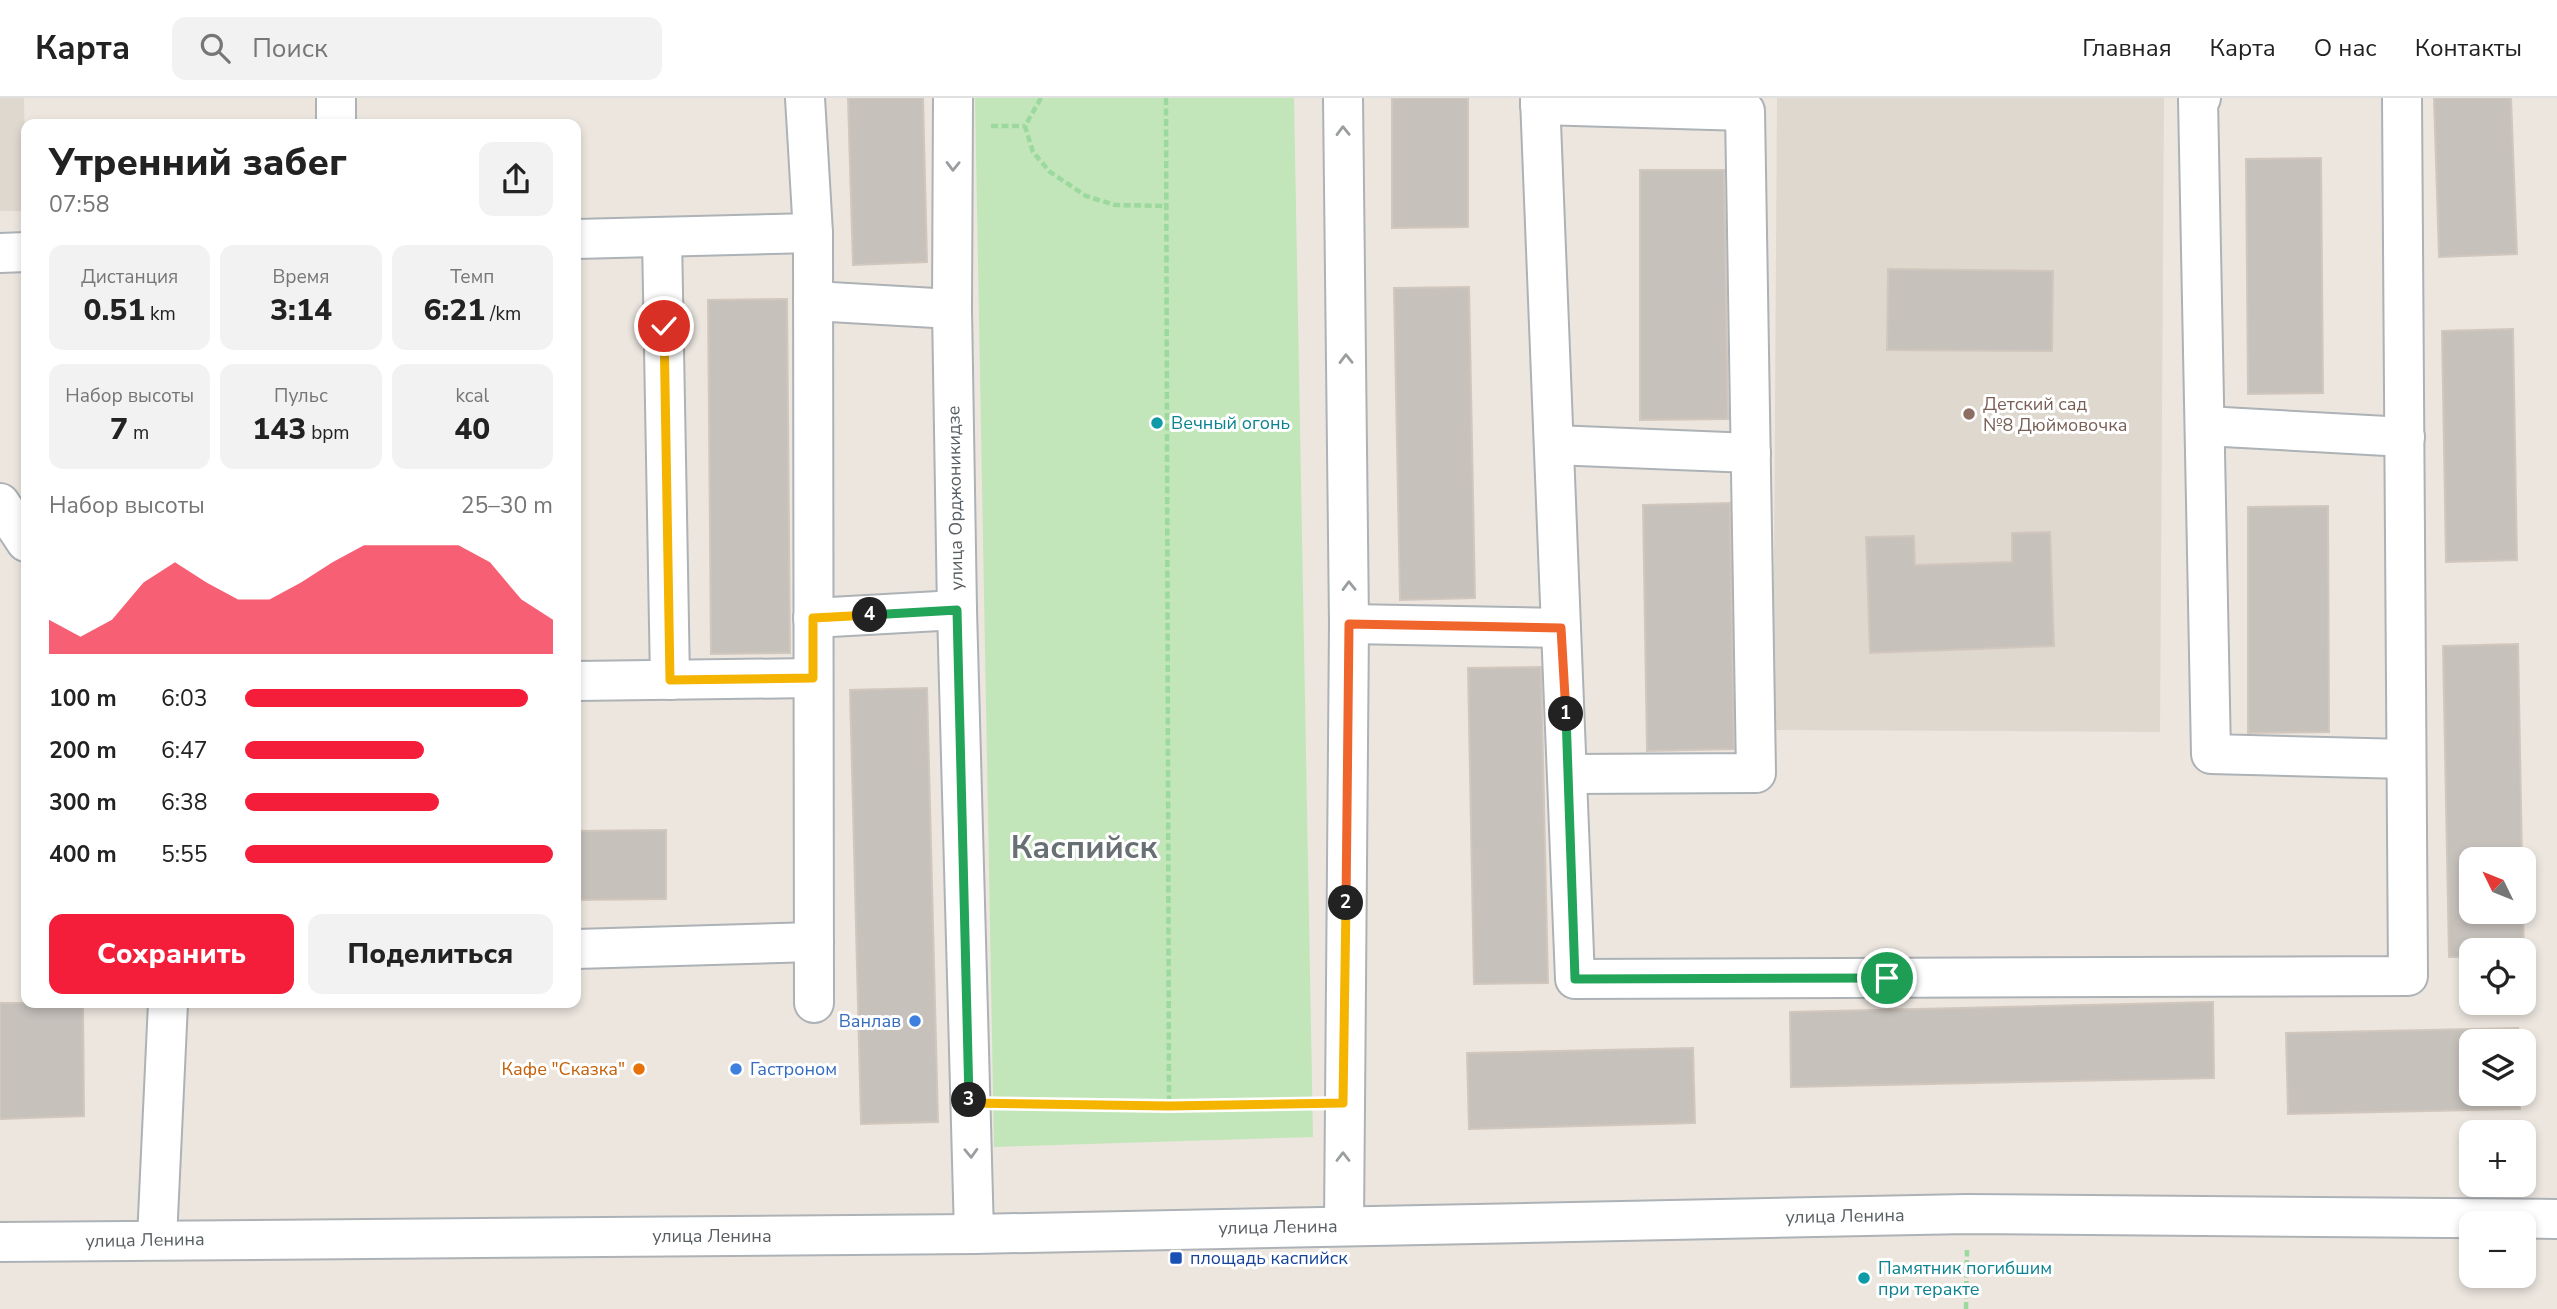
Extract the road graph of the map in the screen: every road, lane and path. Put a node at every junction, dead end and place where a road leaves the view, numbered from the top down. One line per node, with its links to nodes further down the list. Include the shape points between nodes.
1 (336, 98): 11 (street)
2 (805, 98): 13 (street)
3 (953, 98): 19 (street, улица Орджоникидзе, one-way to 19)
4 (1041, 98): 12 (path, via 1025,126 1032,152 1050,172 1086,197 1115,205)
5 (1166, 98): 12 (path)
6 (1343, 98): 26 (street, one-way to 6)
7 (2201, 98): 20 (street)
8 (2402, 98): 21 (street)
9 (1540, 102): 10 (street); 22 (street)
10 (1672, 103): 23 (street, via 1745,111)
11 (336, 119)
12 (1167, 206): 39 (path)
13 (813, 233): 14 (street); 18 (street)
14 (662, 237): 15 (street); 29 (street)
15 (581, 239)
16 (21, 252): 17 (street)
17 (0, 253)
18 (813, 301): 19 (street); 25 (street)
19 (952, 309): 24 (street, улица Орджоникидзе)
20 (2205, 426): 21 (street); 31 (street, via 2211,754)
21 (2404, 437): 31 (street)
22 (1554, 445): 23 (street); 27 (street)
23 (1751, 453): 32 (street, via 1756,773)
24 (957, 610): 25 (street); 37 (street, улица Орджоникидзе)
25 (813, 618): 28 (street)
26 (1349, 624): 27 (street); 38 (street)
27 (1561, 628): 32 (street)
28 (813, 678): 29 (street); 33 (street)
29 (670, 680): 30 (street)
30 (581, 681)
31 (2406, 759): 32 (street, via 2408,976 1575,979)
32 (1569, 774)
33 (814, 942): 34 (street); 35 (street)
34 (581, 948)
35 (814, 1003)
36 (168, 1008): 44 (street)
37 (970, 1103): 39 (path); 43 (street, улица Орджоникидзе, one-way to 43)
38 (1343, 1103): 39 (path); 42 (street, one-way to 38)
39 (1169, 1106)
40 (1967, 1214): 41 (street, улица Ленина); 42 (street, улица Ленина); 46 (path)
41 (2557, 1219)
42 (1344, 1225): 43 (street, улица Ленина)
43 (975, 1234): 44 (street, улица Ленина)
44 (157, 1238): 45 (street, улица Ленина)
45 (0, 1242)
46 (1966, 1309)

